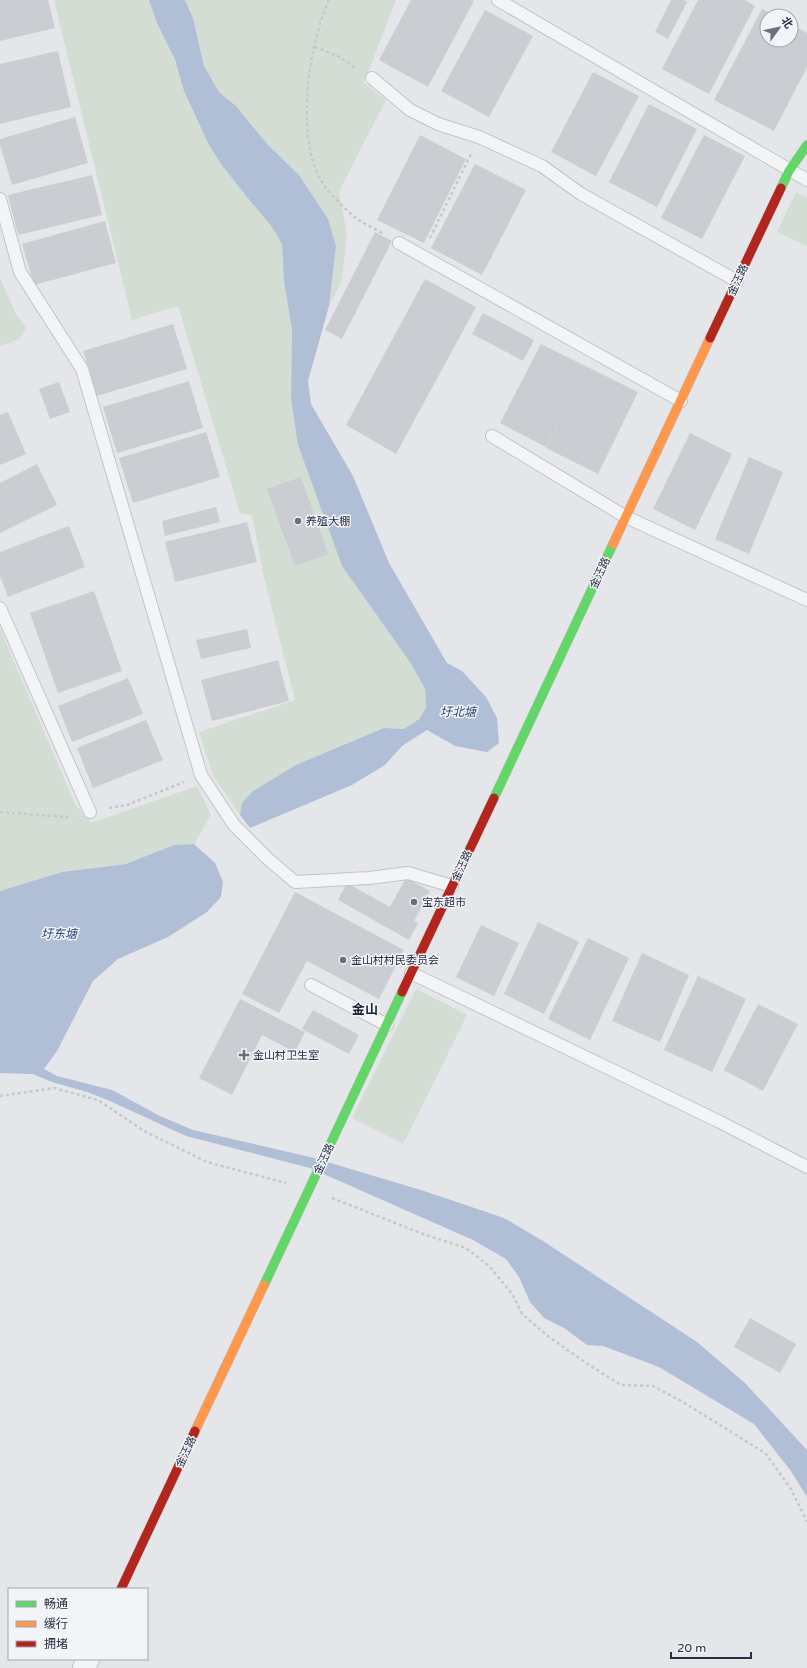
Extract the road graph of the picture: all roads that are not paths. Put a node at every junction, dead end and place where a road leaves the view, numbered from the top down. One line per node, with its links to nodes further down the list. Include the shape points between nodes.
1 (498, 0): 4 (lane)
2 (372, 78): 8 (lane, via 410,110 438,124 479,137 542,166 581,194)
3 (807, 145): 4 (street, 金汪路)
4 (789, 171): 5 (lane); 8 (street, 金汪路)
5 (807, 180)
6 (0, 199): 15 (lane, via 20,272 82,369 201,775 234,825 295,882 408,873)
7 (399, 243): 9 (lane)
8 (737, 281): 9 (street, 金汪路)
9 (681, 401): 11 (street, 金汪路)
10 (492, 436): 11 (lane)
11 (626, 517): 12 (lane); 15 (street, 金汪路)
12 (807, 600)
13 (0, 608): 14 (lane)
14 (90, 812)
15 (452, 886): 16 (street, 金汪路)
16 (411, 973): 18 (street, 金汪路); 19 (lane, via 720,1122)
17 (311, 985): 18 (lane)
18 (387, 1025): 20 (street, 金汪路)
19 (807, 1167)
20 (121, 1588)

